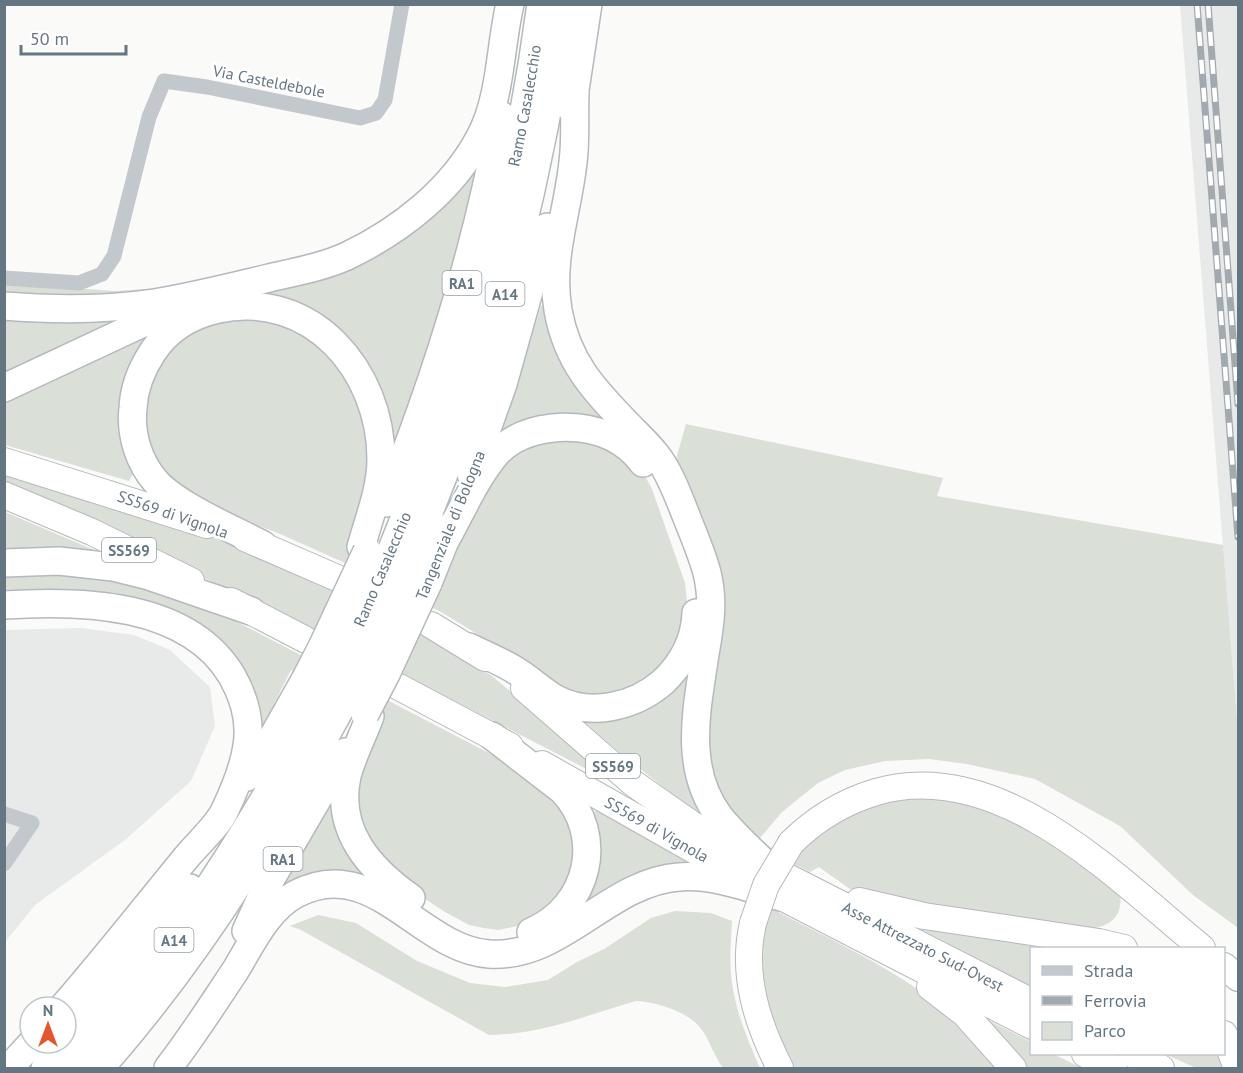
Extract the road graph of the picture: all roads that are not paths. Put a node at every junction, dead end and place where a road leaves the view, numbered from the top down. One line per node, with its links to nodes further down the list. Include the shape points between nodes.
1 (402, 4): 8 (street, Via Casteldebole, via 385,100 376,113 360,118 165,81 149,117 114,256 102,274 79,283)
2 (510, 4): 9 (highway, via 486,124 471,153 445,185 402,224 344,257)
3 (518, 4): 17 (highway, Tangenziale di Bologna / RA1, via 491,170 429,389)
4 (542, 4): 17 (highway, Ramo Casalecchio / A14, via 512,173 476,316)
5 (565, 4): 17 (highway, Ramo Casalecchio / A14, via 527,207 499,316 442,481)
6 (588, 4): 7 (highway, Tangenziale di Bologna / RA1)
7 (575, 94): 14 (highway, Tangenziale di Bologna / RA1, via 555,196 525,310 500,394); 31 (highway, via 573,162 556,273 561,324 573,360 583,375 660,460 700,553 710,587 712,614 696,716 698,769 717,814)
8 (4, 278)
9 (234, 287): 10 (highway, via 154,303 86,309); 11 (highway, via 159,314)
10 (4, 306)
11 (4, 387)
12 (4, 461): 15 (highway, SS569 di Vignola)
13 (4, 495): 20 (highway, SS569, via 92,532)
14 (445, 541): 17 (highway, Tangenziale di Bologna / RA1); 23 (highway, via 498,452 533,432 586,430 626,445 651,472 695,594 693,633 684,656 649,693 615,706 580,707 559,700 516,671)
15 (263, 545): 17 (highway, via 169,494 149,472 136,447 132,417 135,388 146,362 176,327 206,312 259,307 294,316 324,333 355,366 378,427 378,490); 18 (highway, SS569 di Vignola)
16 (4, 563): 20 (highway, via 59,561 113,567)
17 (389, 563): 18 (highway, Tangenziale di Bologna, bridge); 24 (highway, Tangenziale di Bologna / RA1, bridge); 25 (highway, Ramo Casalecchio / A14, bridge)
18 (340, 591): 25 (highway, Tangenziale di Bologna / RA1, bridge)
19 (4, 605): 28 (highway, via 81,603 128,610 172,625 205,645 238,686 247,716 244,759)
20 (251, 611): 22 (highway, SS569)
21 (430, 625): 23 (highway, SS569 di Vignola / SS569)
22 (306, 640)
23 (469, 647): 31 (highway, SS569 di Vignola / SS569, via 633,783 717,840)
24 (392, 681): 25 (highway, Tangenziale di Bologna / RA1, bridge); 26 (highway, SS569 di Vignola / SS569)
25 (342, 700): 26 (highway, via 352,760 346,789 349,822 362,854 382,877 461,932 498,938 537,929 567,905 580,884 587,847 584,825 570,798); 27 (highway, Ramo Casalecchio / A14); 28 (highway, Tangenziale di Bologna / RA1, via 275,733); 41 (highway, Tangenziale di Bologna / RA1, via 336,768 265,889); 45 (highway, Ramo Casalecchio / A14, via 297,788 233,891)
26 (492, 736): 33 (highway, SS569 di Vignola / SS569)
27 (262, 803): 43 (highway); 53 (highway, Ramo Casalecchio / A14, via 181,930)
28 (224, 813): 39 (highway, RA1)
29 (4, 814): 30 (street, via 32,823)
30 (4, 864)
31 (770, 868): 32 (highway, SS569 di Vignola / SS569)
32 (815, 891): 35 (highway, via 924,916); 40 (highway, Asse Attrezzato Sud-Ovest)
33 (781, 897): 34 (highway, SS569 di Vignola / SS569); 41 (highway, via 710,878 659,880 624,894 541,945 491,954 451,944 364,889 338,884 316,886 295,894 270,916)
34 (853, 935): 42 (highway, Asse Attrezzato Sud-Ovest); 57 (highway, via 952,1003)
35 (1120, 947)
36 (1201, 947): 56 (highway, bridge, via 1064,837 1018,811 948,787 908,786 868,794 828,812 791,843 766,885 753,923 748,953 752,991 764,1034)
37 (1225, 967): 38 (highway)
38 (1239, 978)
39 (74, 995)
40 (1030, 1001)
41 (210, 1008): 50 (highway, RA1)
42 (1030, 1025)
43 (78, 1028)
44 (1225, 1037): 60 (highway)
45 (122, 1043): 54 (highway, Ramo Casalecchio / A14); 55 (highway)
46 (21, 1055): 51 (highway)
47 (56, 1055): 52 (highway)
48 (1089, 1055): 58 (highway)
49 (1136, 1055): 59 (highway)
50 (171, 1065)
51 (9, 1068)
52 (45, 1068)
53 (75, 1068)
54 (100, 1068)
55 (105, 1068)
56 (780, 1068)
57 (1013, 1068)
58 (1114, 1068)
59 (1161, 1068)
60 (1237, 1068)

